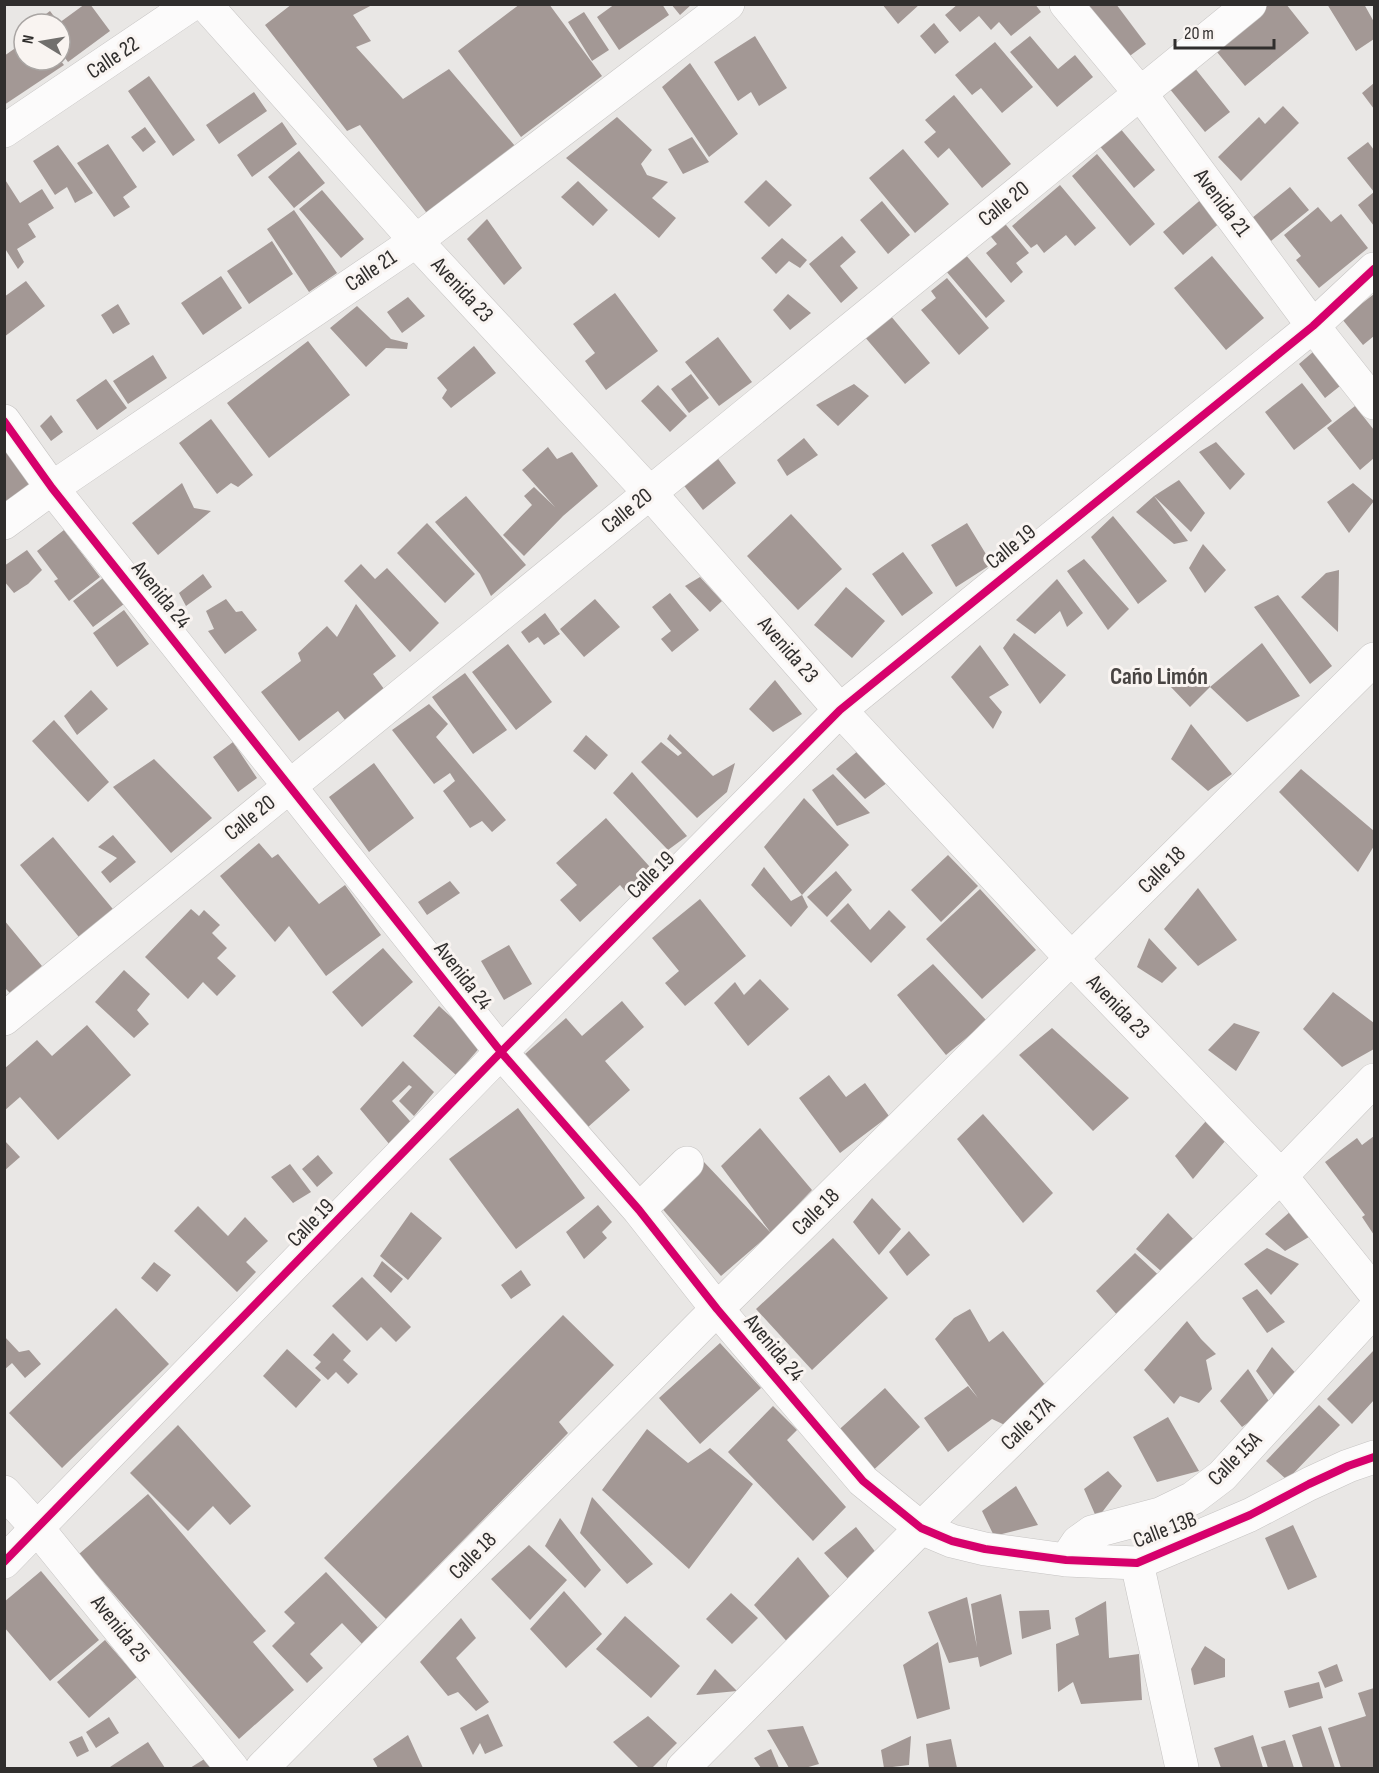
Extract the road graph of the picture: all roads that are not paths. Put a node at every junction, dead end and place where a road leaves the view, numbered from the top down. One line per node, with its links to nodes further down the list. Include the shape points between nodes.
1 (192, 4): 7 (street, Calle 22)
2 (205, 4): 8 (street, Avenida 23)
3 (728, 4): 8 (street, Calle 21)
4 (1066, 4): 6 (street, Avenida 21)
5 (1250, 4): 6 (street, Calle 20)
6 (1140, 93): 10 (street, Avenida 21); 14 (street, Calle 20)
7 (4, 131)
8 (416, 241): 13 (street, Calle 21); 14 (street, Avenida 23)
9 (1374, 269): 10 (street, Calle 19)
10 (1313, 326): 11 (street, Avenida 21); 17 (street, Calle 19)
11 (1374, 403)
12 (4, 421): 13 (street, Avenida 24)
13 (52, 488): 15 (street, Calle 21); 18 (street, Avenida 24)
14 (650, 493): 17 (street, Avenida 23); 18 (street, Calle 20)
15 (4, 523)
16 (1374, 658): 19 (street, Calle 18)
17 (840, 710): 19 (street, Avenida 23); 21 (street, Calle 19)
18 (290, 786): 20 (street, Calle 20); 21 (street, Avenida 24)
19 (1072, 959): 24 (street, Avenida 23); 27 (street, Calle 18)
20 (4, 1019)
21 (501, 1053): 25 (street, Avenida 24); 32 (street, Calle 19)
22 (1374, 1080): 24 (street, Calle 17A)
23 (687, 1163): 25 (street)
24 (1281, 1176): 26 (street, Avenida 23); 31 (street, Calle 17A)
25 (639, 1210): 27 (street, Avenida 24)
26 (1374, 1292)
27 (717, 1309): 31 (street, Avenida 24, via 863,1481); 37 (street, Calle 18)
28 (1374, 1310): 33 (street, Calle 15A, via 1222,1476 1193,1498 1160,1514 1092,1532 1078,1542)
29 (1374, 1457): 35 (street, Calle 13B)
30 (4, 1492): 32 (street, Avenida 25)
31 (921, 1528): 33 (street, Calle 13B, via 985,1549); 38 (street, Calle 17A)
32 (38, 1529): 34 (street, Calle 19); 36 (street, Avenida 25)
33 (1066, 1560): 35 (street, Calle 13B)
34 (4, 1562)
35 (1137, 1563): 39 (street)
36 (232, 1768)
37 (262, 1768)
38 (683, 1768)
39 (1182, 1768)

